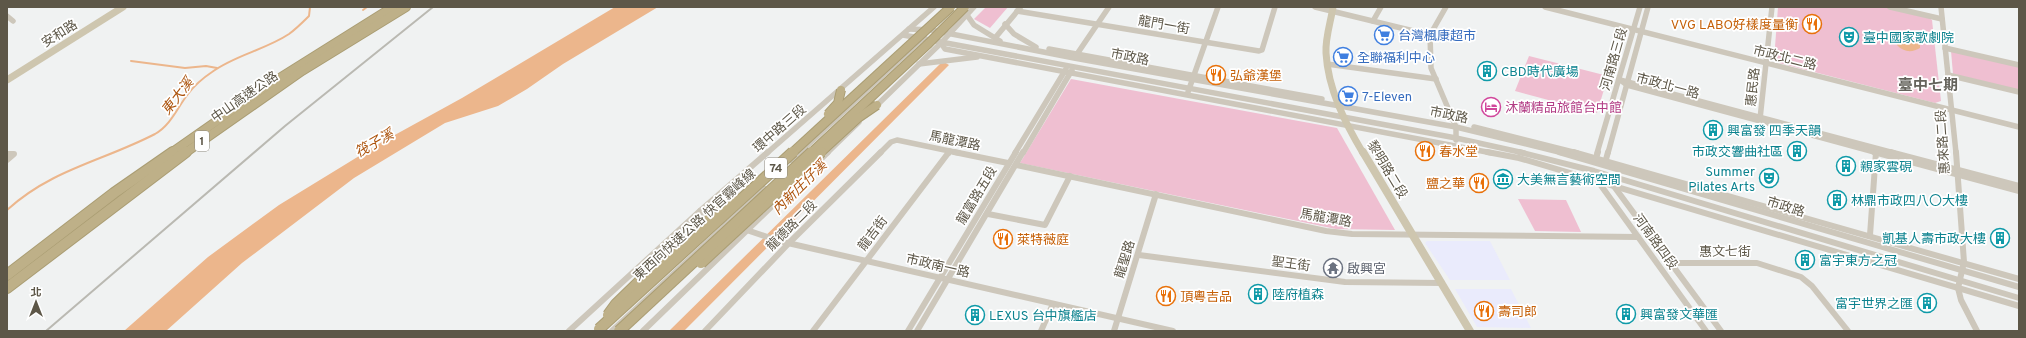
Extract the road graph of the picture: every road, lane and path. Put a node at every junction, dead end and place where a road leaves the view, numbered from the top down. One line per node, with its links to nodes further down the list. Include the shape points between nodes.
1 (123, 7): 54 (main road, 安和路)
2 (393, 7): 99 (highway, 中山高速公路 / 1, via 261,90 114,193)
3 (406, 7): 94 (highway, 中山高速公路 / 1, via 271,92)
4 (934, 7): 30 (street, 環中路三段)
5 (951, 7): 113 (highway, 東西向快速公路 快官霧峰線 / 74, bridge)
6 (956, 7): 32 (street)
7 (961, 7): 32 (street)
8 (974, 7): 23 (street)
9 (1109, 7): 28 (street)
10 (1218, 7): 39 (street)
11 (1275, 7): 39 (street, 龍門一街, via 1262,50)
12 (1315, 7): 22 (street)
13 (1381, 7): 27 (street)
14 (1446, 7): 36 (street)
15 (1545, 7): 31 (street, 市政北二路)
16 (1640, 7): 31 (street, 河南路三段)
17 (1648, 7): 33 (street, 河南路三段)
18 (1772, 7): 46 (street, 惠民路)
19 (1890, 7): 25 (street)
20 (1941, 7): 25 (street, 惠來路二段)
21 (1019, 9): 28 (street, 龍門一街); 29 (street)
22 (1332, 9): 27 (street); 48 (main road, 黎明路二段, via 1326,43)
23 (966, 11): 34 (street); 37 (street, via 974,25); 116 (highway, 東西向快速公路 快官霧峰線 / 74, bridge)
24 (7, 16): 26 (street)
25 (1942, 19): 43 (street, 惠來路二段)
26 (13, 21)
27 (1373, 21): 36 (street)
28 (1097, 23): 39 (street, 龍門一街); 45 (street)
29 (1005, 24): 37 (street); 42 (street, via 1014,34)
30 (909, 29): 32 (street, 市政路); 35 (street, 環中路三段)
31 (1633, 30): 33 (street, 市政北二路); 55 (street, 河南路三段)
32 (933, 31): 34 (street, 市政路); 38 (street)
33 (1642, 32): 46 (street, 市政北二路); 56 (street, 河南路三段)
34 (949, 34): 37 (street, via 962,33); 40 (street); 41 (street, 市政路)
35 (903, 35): 38 (street, 市政路); 57 (street, 環中路三段)
36 (1430, 35): 53 (street, via 1430,60)
37 (995, 38): 41 (street); 42 (street, 市政路)
38 (924, 40): 40 (street, 市政路); 88 (street)
39 (1207, 42): 52 (street)
40 (941, 43): 44 (street, 市政路, via 945,49); 47 (street); 50 (street, 市政路)
41 (1007, 44): 45 (street, 市政路)
42 (1036, 47): 45 (street, 市政路)
43 (1945, 48): 49 (street); 51 (street, 惠來路二段)
44 (984, 56): 47 (street); 50 (street, 市政路)
45 (1077, 56): 50 (street); 52 (street, 市政路)
46 (1766, 63): 62 (street, 市政北二路); 63 (street, 惠民路)
47 (919, 64): 60 (street)
48 (1328, 64): 53 (street); 61 (main road, 黎明路二段)
49 (2019, 65)
50 (1069, 69): 58 (street, 市政路); 74 (street, 龍富路五段); 76 (street, 龍富路五段)
51 (1948, 75): 59 (street); 62 (street, 惠來路二段)
52 (1193, 78): 58 (street); 61 (street, 市政路)
53 (1436, 79): 65 (street)
54 (7, 80)
55 (1619, 80): 56 (street, 市政北一路); 73 (street, 河南路三段)
56 (1628, 83): 63 (street, 市政北一路); 75 (street, 河南路三段)
57 (841, 90): 86 (street, 環中路三段); 113 (highway, bridge, via 838,103 822,120 648,273 616,304)
58 (1188, 92): 64 (street, 市政路)
59 (2019, 92)
60 (877, 104): 89 (street); 117 (highway, bridge, via 858,118)
61 (1338, 104): 64 (main road, 黎明路二段); 65 (street, 市政路)
62 (1953, 110): 66 (street, 市政北二路); 78 (street, 惠來路二段)
63 (1760, 119): 70 (street, 市政北一路); 78 (street, 市政北一路)
64 (1346, 121): 68 (street, 市政路); 91 (main road, 黎明路二段)
65 (1455, 125): 68 (street); 73 (street, 市政路)
66 (2019, 127)
67 (897, 140): 69 (street, 馬龍潭路); 93 (street, 龍德路二段, via 891,142)
68 (1455, 141): 77 (street, 市政路, via 1538,156); 81 (street, 市政路)
69 (950, 151): 74 (street, 馬龍潭路); 96 (street, 龍吉街)
70 (1876, 152): 78 (street, 市政北一路); 90 (street)
71 (7, 154): 72 (street, via 14,154)
72 (7, 160)
73 (1595, 160): 75 (street, 市政路); 77 (street, 河南路四段)
74 (1008, 163): 101 (street, 龍富路五段)
75 (1605, 163): 79 (street); 90 (street, 市政路); 100 (street, 市政路)
76 (1016, 165): 80 (street, 馬龍潭路); 87 (street, 龍富路五段)
77 (1594, 171): 79 (street, 市政路); 81 (street, 河南路四段)
78 (1956, 172): 83 (street, 市政北一路); 84 (street, 市政北一路); 97 (street, 惠來路二段)
79 (1607, 175): 82 (street); 100 (street, 市政路)
80 (1070, 176): 85 (street, 馬龍潭路); 87 (street, via 1045,225)
81 (1598, 181): 82 (street, 市政路); 92 (street, 河南路四段)
82 (1613, 186): 98 (street, 河南路四段); 107 (street, 市政路)
83 (2019, 186)
84 (2019, 191)
85 (1156, 194): 91 (street, 馬龍潭路, via 1326,231); 95 (street, 龍聖路)
86 (700, 211): 88 (street, 市政南一路); 114 (street, 環中路三段)
87 (988, 214): 103 (street, 龍富路五段)
88 (725, 223): 89 (street, 市政南一路); 113 (street); 115 (street)
89 (748, 230): 93 (street, 市政南一路); 118 (street)
90 (1870, 235): 97 (street, 市政路)
91 (1413, 236): 92 (street, 馬龍潭路); 104 (main road, 黎明路二段)
92 (1638, 236): 127 (street, 河南路四段)
93 (789, 243): 96 (street, 市政南一路); 119 (street, 龍德路二段)
94 (55, 250): 106 (highway, 中山高速公路 / 1); 108 (highway)
95 (1139, 255): 104 (street, 聖王街, via 1345,282); 112 (street, 龍聖路)
96 (866, 261): 101 (street, 市政南一路); 120 (street, 龍吉街)
97 (1964, 262): 100 (street, 惠來路二段); 102 (street, 市政路)
98 (1671, 264): 128 (street, 河南路四段); 129 (street, 惠文七街, via 1756,263 1801,277 1812,286)
99 (7, 275)
100 (1961, 276): 105 (street, 市政路); 107 (street, 惠來路二段); 109 (street, 市政路)
101 (940, 278): 103 (street, 市政南一路); 121 (street, 龍富路五段)
102 (2019, 279)
103 (949, 280): 110 (street, 市政南一路); 122 (street, 龍富路五段)
104 (1442, 283): 126 (main road, 黎明路二段)
105 (2019, 287)
106 (7, 288)
107 (1958, 288): 111 (street, 市政路); 130 (street, via 1961,300)
108 (7, 296)
109 (2019, 298)
110 (1053, 304): 112 (street, 市政南一路); 123 (street)
111 (2019, 306)
112 (1118, 319): 124 (street, 龍聖路); 125 (street, 市政南一路)
113 (599, 330)
114 (569, 331)
115 (612, 331)
116 (619, 331)
117 (626, 331)
118 (643, 331)
119 (705, 331)
120 (813, 331)
121 (908, 331)
122 (917, 331)
123 (1042, 331)
124 (1114, 331)
125 (1173, 331)
126 (1470, 331)
127 (1706, 331)
128 (1721, 331)
129 (1848, 331)
130 (1977, 331)

